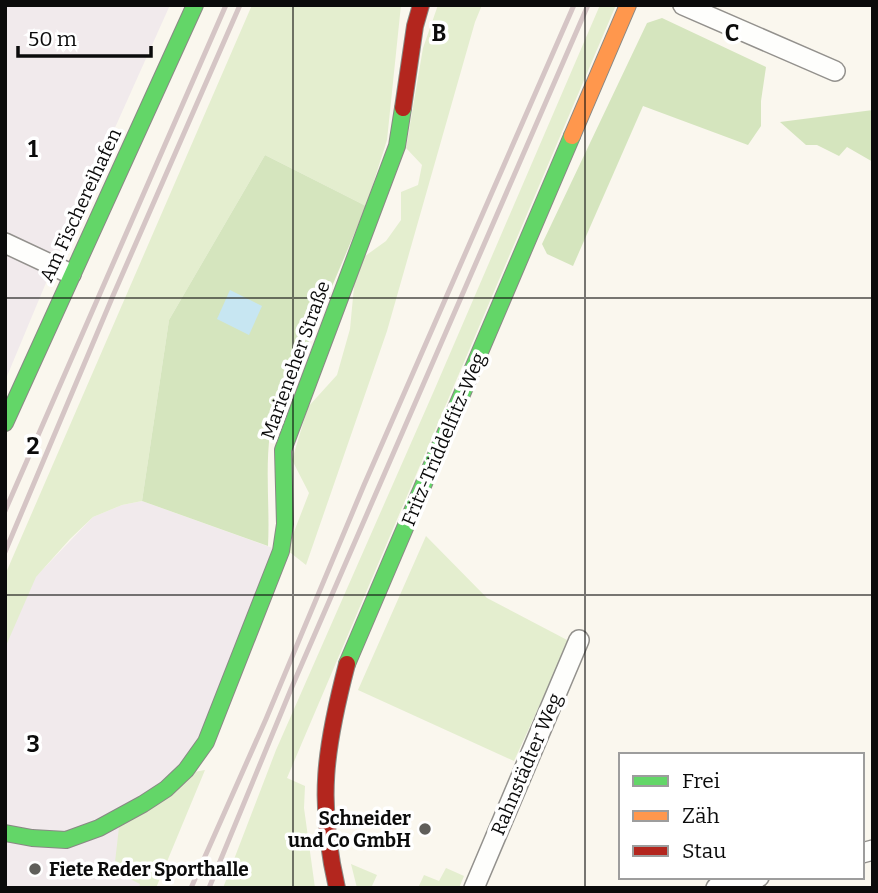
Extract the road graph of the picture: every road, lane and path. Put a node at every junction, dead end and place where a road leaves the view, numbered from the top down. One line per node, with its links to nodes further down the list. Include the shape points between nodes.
1 (195, 5): 7 (street, Am Fischereihafen)
2 (421, 5): 10 (street, Marieneher Straße, via 397,146 283,450 281,551 206,742 166,789 99,828 66,840)
3 (628, 5): 12 (street, Fritz-Triddelfitz-Weg, via 347,663 326,758 326,805)
4 (683, 5): 5 (street)
5 (835, 71)
6 (5, 243): 7 (street)
7 (71, 274): 8 (street, Am Fischereihafen)
8 (5, 423)
9 (579, 640): 13 (street, Rahnstädter Weg)
10 (5, 833)
11 (752, 879): 14 (street)
12 (337, 888)
13 (474, 888)
14 (716, 888)

